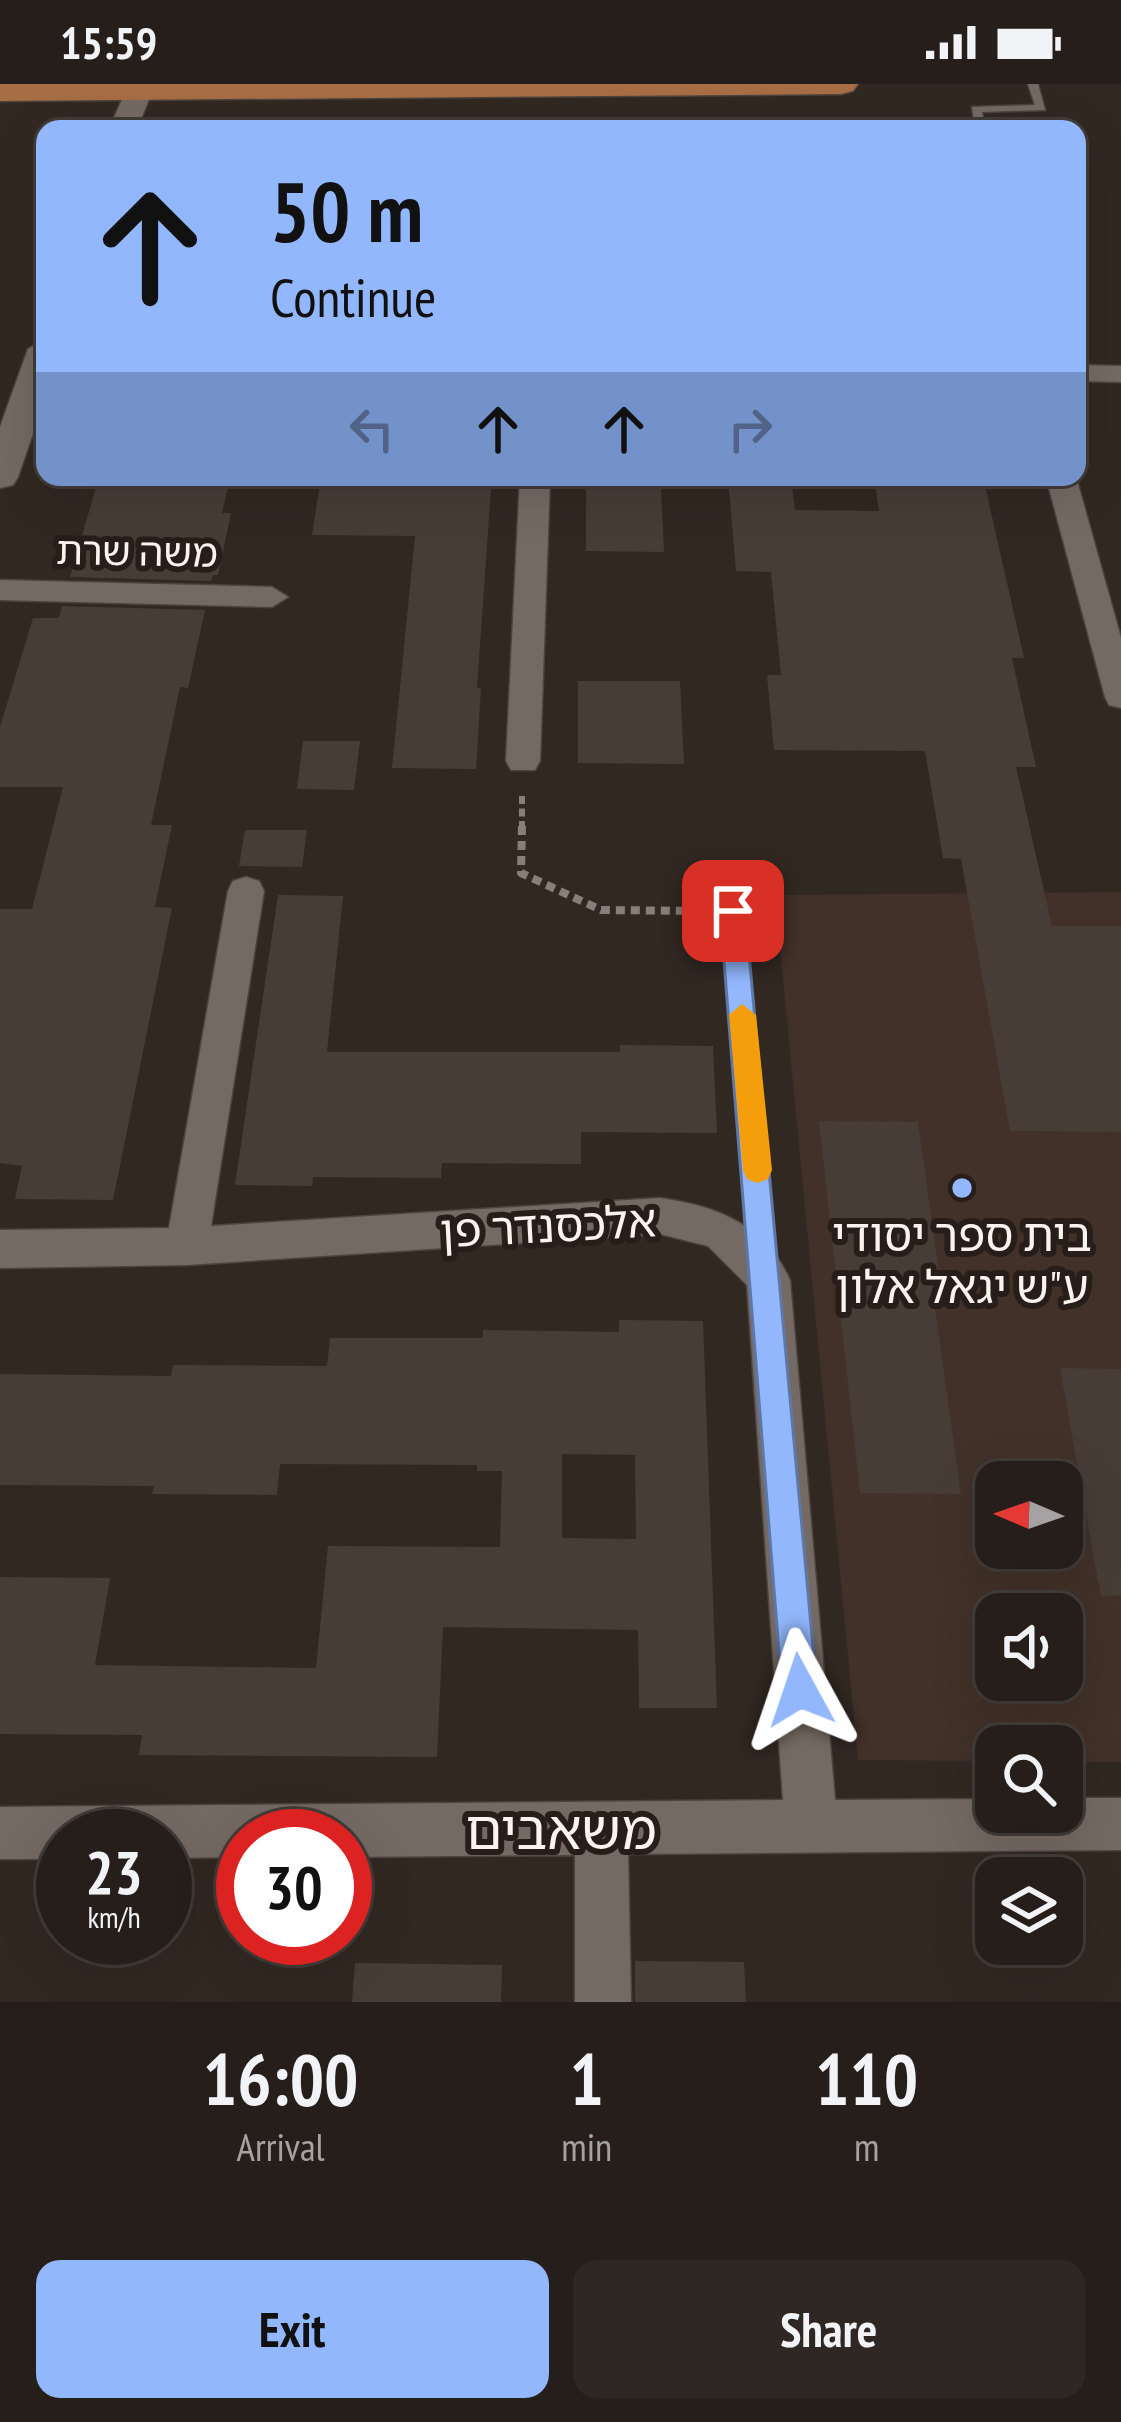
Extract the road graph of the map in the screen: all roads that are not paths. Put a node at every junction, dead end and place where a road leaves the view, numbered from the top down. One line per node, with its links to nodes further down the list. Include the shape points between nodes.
1 (841, 84): 3 (main road)
2 (1034, 84): 7 (lane, via 1041,108 976,110)
3 (141, 87): 4 (main road); 6 (street)
4 (0, 93): 5 (main road, via 54,104)
5 (83, 120)
6 (127, 120)
7 (978, 120)
8 (1086, 374): 9 (street)
9 (1121, 374)
10 (36, 382): 11 (street)
11 (0, 477)
12 (535, 486): 17 (street)
13 (1063, 486): 16 (street)
14 (0, 590): 15 (street, משה שרת)
15 (272, 596)
16 (1121, 697)
17 (523, 760)
18 (246, 891): 20 (street)
19 (733, 911): 22 (lane)
20 (187, 1246): 21 (street, אלכסנדר פן); 22 (street, אלכסנדר פן, via 660,1216 705,1222 744,1243)
21 (0, 1249)
22 (768, 1280): 24 (street)
23 (1121, 1825): 24 (street, משאבים)
24 (811, 1827): 25 (street, משאבים)
25 (601, 1829): 26 (street, משאבים); 27 (street)
26 (0, 1832)
27 (603, 2002)

